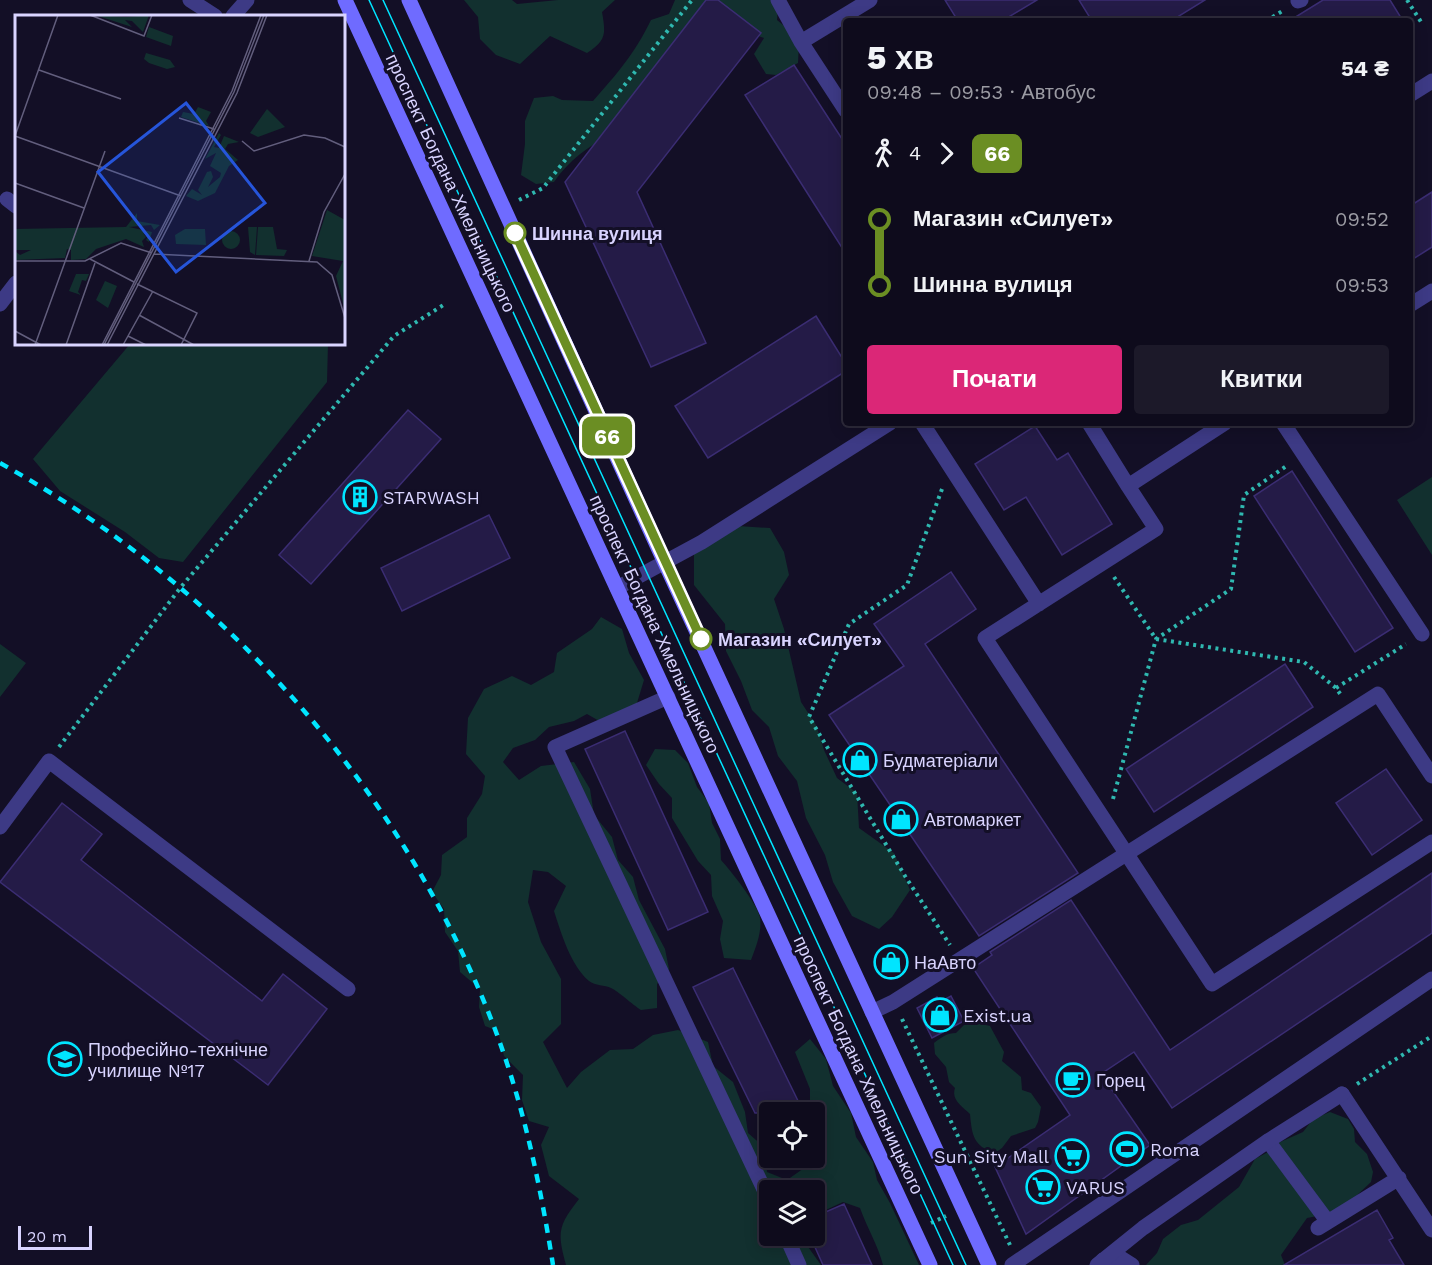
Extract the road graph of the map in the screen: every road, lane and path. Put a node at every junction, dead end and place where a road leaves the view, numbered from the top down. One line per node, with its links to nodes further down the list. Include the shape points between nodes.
1 (190, 0): 9 (street)
2 (247, 0): 10 (street)
3 (345, 0): 32 (main road, проспект Богдана Хмельницького)
4 (409, 0): 16 (main road, проспект Богдана Хмельницького)
5 (692, 0): 16 (path, via 543,188)
6 (778, 0): 12 (street)
7 (870, 0): 12 (street)
8 (1407, 0): 11 (path)
9 (213, 15)
10 (234, 15)
11 (1423, 25)
12 (801, 42): 15 (street)
13 (1432, 81): 14 (street)
14 (1413, 93)
15 (843, 106)
16 (503, 208): 31 (main road, проспект Богдана Хмельницького)
17 (15, 284): 20 (street)
18 (1432, 291): 19 (street)
19 (1413, 303)
20 (0, 304)
21 (445, 304): 39 (path, via 394,336 181,587)
22 (885, 426): 31 (street)
23 (924, 426): 28 (street)
24 (1091, 426): 29 (street)
25 (1220, 426): 29 (street)
26 (1285, 426): 27 (street)
27 (1304, 455): 34 (street); 35 (path, via 1244,495 1230,589)
28 (950, 468): 33 (street); 45 (path, via 907,585 849,624 809,717)
29 (1128, 486): 30 (street, via 1156,529)
30 (1104, 562): 33 (street); 35 (path)
31 (665, 563): 32 (street); 49 (main road, проспект Богдана Хмельницького)
32 (617, 588): 37 (main road, проспект Богдана Хмельницького)
33 (1039, 604): 41 (street, via 986,638)
34 (1422, 634): 36 (path)
35 (1156, 639): 36 (path, via 1304,662); 41 (path)
36 (1336, 688): 38 (path)
37 (668, 697): 54 (street, via 555,747); 58 (main road, проспект Богдана Хмельницького)
38 (1352, 710): 40 (street, via 1378,694); 44 (street)
39 (49, 761): 42 (street); 47 (street)
40 (1432, 776)
41 (1107, 823): 44 (street)
42 (0, 827)
43 (1432, 842): 44 (street, via 1212,984)
44 (1127, 854): 45 (street)
45 (959, 960): 48 (street)
46 (1432, 979): 60 (street)
47 (348, 988)
48 (893, 1002): 49 (street); 55 (path)
49 (872, 1012): 56 (main road, проспект Богдана Хмельницького)
50 (1432, 1036): 51 (path)
51 (1342, 1094): 52 (street); 53 (street)
52 (1268, 1141): 53 (street, via 1323,1225); 61 (street, via 1143,1228)
53 (1399, 1178): 57 (street)
54 (760, 1180)
55 (987, 1196): 56 (path); 60 (path)
56 (962, 1208): 58 (path); 64 (main road, проспект Богдана Хмельницького)
57 (1432, 1230)
58 (914, 1231): 63 (main road, проспект Богдана Хмельницького)
59 (790, 1246): 62 (street)
60 (1015, 1263)
61 (1100, 1263): 65 (street, via 1121,1258)
62 (799, 1265)
63 (930, 1265)
64 (989, 1265)
65 (1132, 1265)

